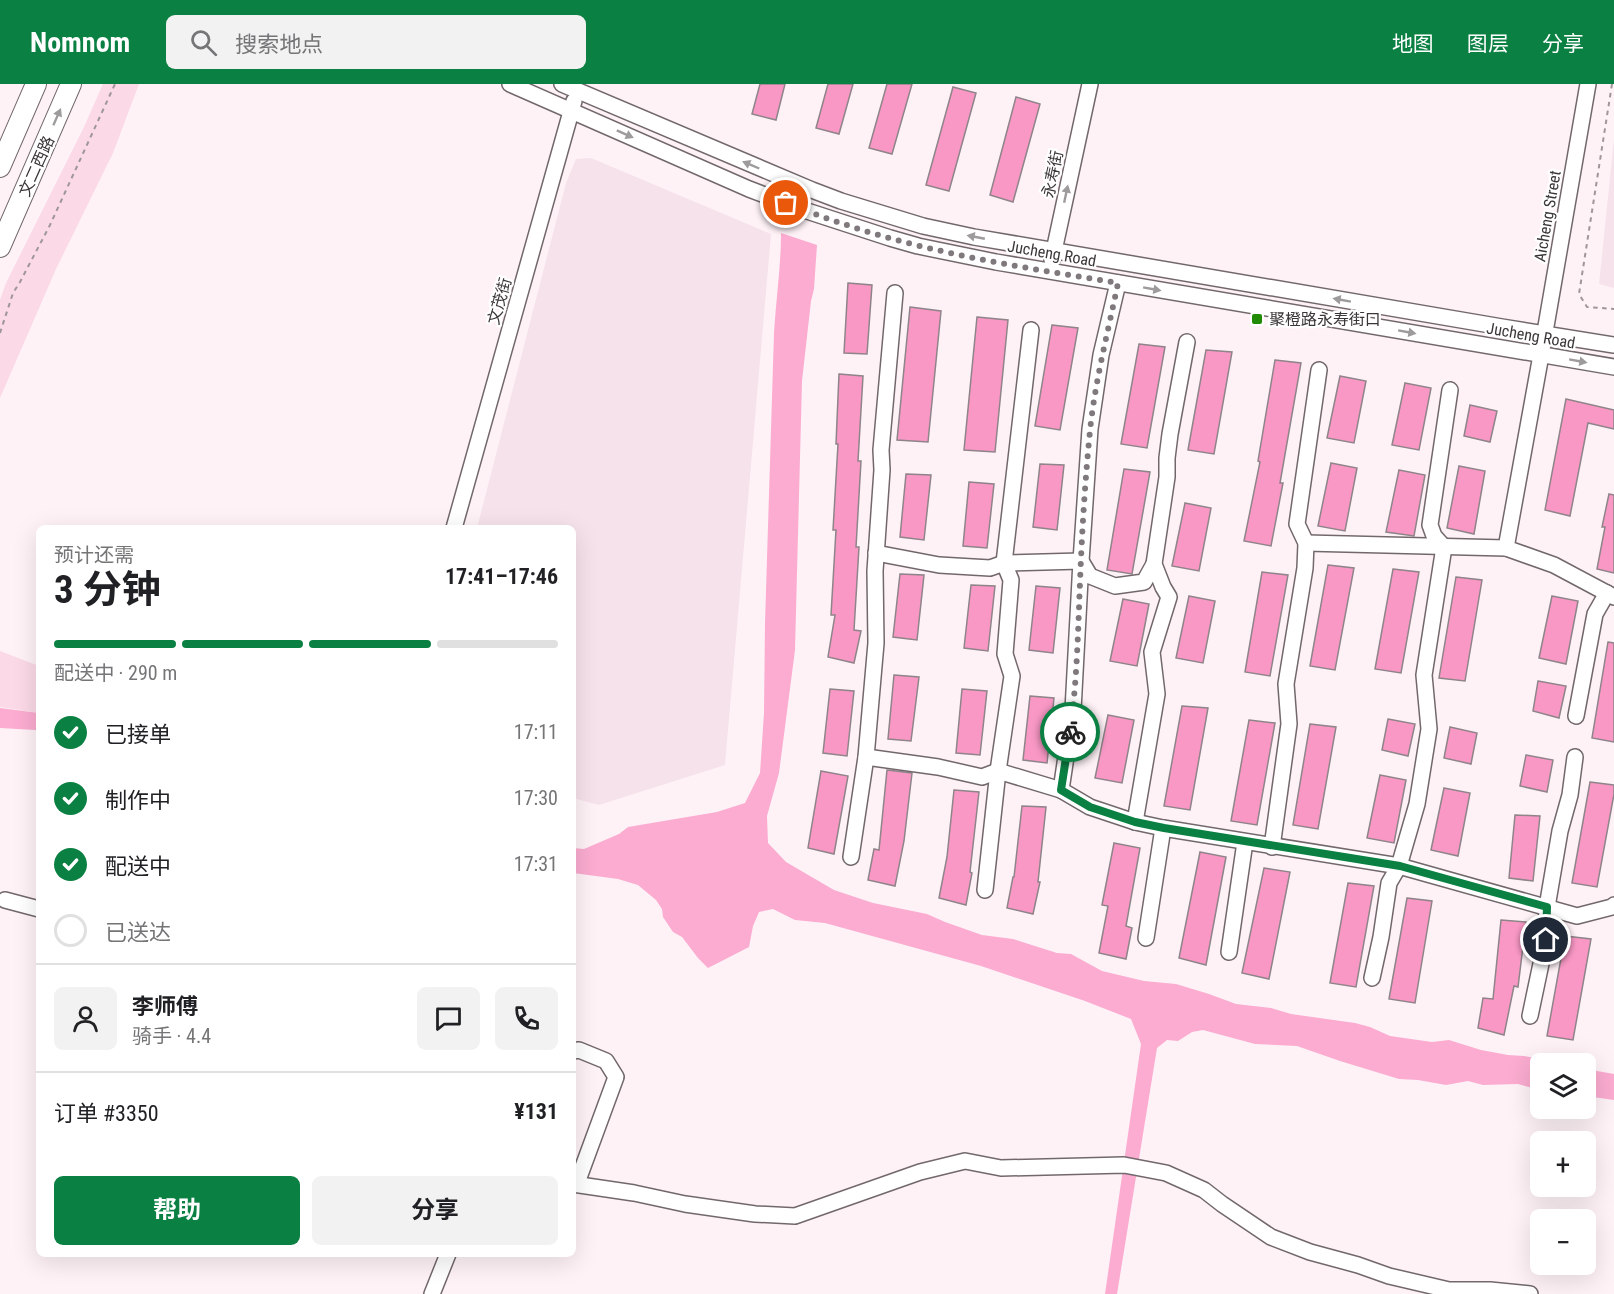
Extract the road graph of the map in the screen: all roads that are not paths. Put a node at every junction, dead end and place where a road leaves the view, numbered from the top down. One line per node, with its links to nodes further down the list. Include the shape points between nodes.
1 (36, 84): 9 (main road, 文二西路)
2 (71, 84): 10 (main road, 文二西路, one-way to 2)
3 (510, 84): 8 (street, Jucheng Road)
4 (562, 84): 7 (street, Jucheng Road)
5 (1090, 84): 11 (street, 永寿街, one-way to 5)
6 (1588, 84): 16 (street, Aicheng Street)
7 (578, 87): 8 (street, 文茂街); 11 (street, Jucheng Road, one-way to 7, via 931,227 841,201)
8 (572, 111): 12 (street, Jucheng Road, one-way to 12, via 749,189 855,228 936,250); 23 (street, 文茂街)
9 (0, 167)
10 (0, 248)
11 (1054, 251): 12 (street, 永寿街); 16 (street, Jucheng Road, one-way to 11)
12 (1051, 271): 13 (street, Jucheng Road)
13 (1118, 283): 19 (street, Jucheng Road, one-way to 19); 28 (street, via 1090,429)
14 (896, 293): 27 (street)
15 (1030, 330): 29 (street)
16 (1545, 334): 18 (street, Jucheng Road); 19 (street, Aicheng Street)
17 (1187, 342): 30 (street, via 1170,434)
18 (1614, 345)
19 (1541, 355): 20 (street, Jucheng Road, one-way to 20); 26 (street, Aicheng Street)
20 (1614, 367)
21 (1318, 370): 24 (street, via 1297,524)
22 (1450, 390): 25 (street, via 1430,525)
23 (454, 525)
24 (1306, 543): 25 (street); 40 (street, via 1286,684 1289,724)
25 (1444, 547): 26 (street); 42 (street, via 1424,675 1429,729 1417,804)
26 (1506, 548): 31 (street, via 1554,565)
27 (876, 553): 29 (street, via 939,566 990,568); 33 (street, via 876,643)
28 (1081, 561): 29 (street); 30 (street, via 1090,576 1115,586 1144,582); 36 (street, via 1073,710)
29 (1004, 563): 35 (street, via 1011,580 1005,654 1012,676)
30 (1154, 564): 37 (street, via 1169,597 1152,652 1157,694)
31 (1611, 595): 32 (street, via 1595,614)
32 (1575, 716)
33 (866, 757): 35 (street, via 982,777); 41 (street)
34 (1575, 757): 46 (street)
35 (998, 771): 36 (street); 43 (street)
36 (1061, 790): 37 (street, via 1090,807)
37 (1135, 822): 38 (street)
38 (1164, 828): 39 (street); 48 (street)
39 (1245, 842): 40 (street); 49 (street)
40 (1272, 847): 42 (street)
41 (851, 857)
42 (1400, 866): 46 (street); 50 (street, via 1389,883)
43 (985, 890)
44 (4, 900): 47 (street)
45 (1614, 905): 46 (street, via 1577,916)
46 (1547, 907): 51 (street, via 1546,940)
47 (36, 908)
48 (1146, 938)
49 (1229, 952)
50 (1371, 978)
51 (1530, 1016)
52 (576, 1050): 53 (street, via 606,1061 616,1077)
53 (576, 1180)
54 (576, 1183): 57 (street, via 685,1204 795,1216 920,1172 965,1161 1001,1168 1124,1165 1166,1173 1204,1190 1271,1237 1310,1252 1449,1290)
55 (447, 1257): 56 (street)
56 (432, 1294)
57 (1530, 1294)

